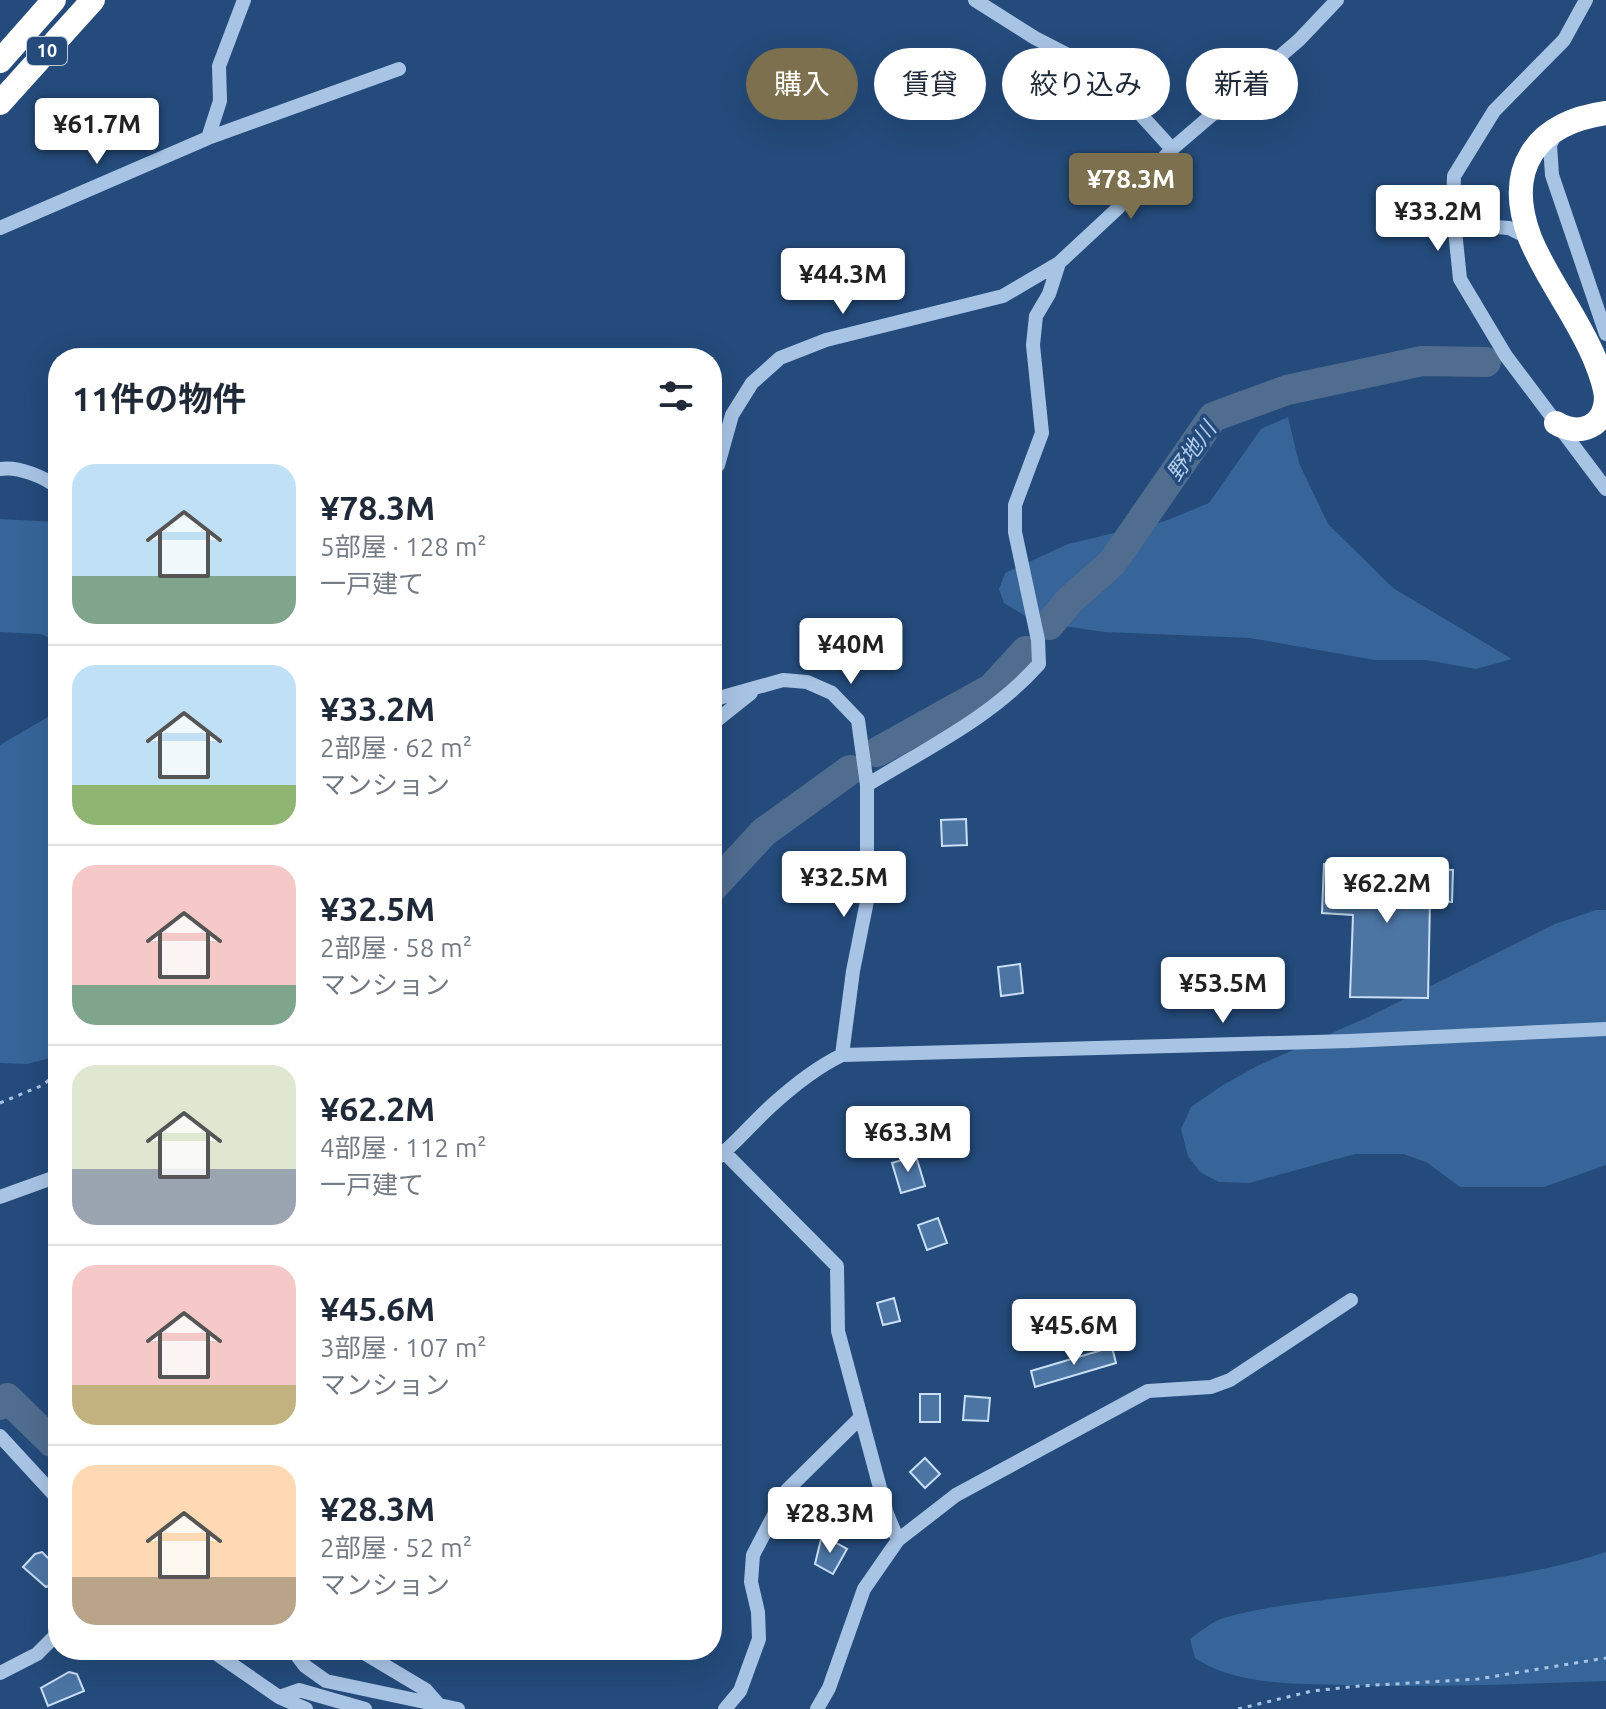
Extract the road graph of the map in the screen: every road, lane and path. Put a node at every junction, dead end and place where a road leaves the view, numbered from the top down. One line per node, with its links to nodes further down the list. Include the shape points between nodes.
1 (54, 0): 7 (highway, 10)
2 (93, 0): 9 (highway, 10)
3 (244, 0): 12 (street, via 219,66 220,101)
4 (975, 0): 13 (street, via 1103,73)
5 (1337, 0): 13 (street, via 1299,40)
6 (1586, 0): 14 (street, via 1564,40 1494,111 1454,176)
7 (0, 61)
8 (399, 69): 12 (street)
9 (0, 103)
10 (1606, 113): 11 (highway)
11 (1567, 123): 16 (highway, via 1536,144 1526,161 1521,201); 18 (street, via 1550,145 1552,175)
12 (208, 138): 15 (street)
13 (1172, 149): 17 (street)
14 (1454, 224): 16 (street, via 1509,228); 19 (street, via 1460,279 1506,356)
15 (0, 228)
16 (1531, 239): 19 (highway, via 1595,359 1606,396 1600,420 1590,427 1567,430)
17 (1059, 263): 20 (street, via 1003,296 826,340 780,358 752,383 732,415); 27 (street, via 1036,316 1033,345 1042,433 1015,505 1015,532 1039,664 982,715)
18 (1606, 334)
19 (1556, 423): 23 (street)
20 (722, 451)
21 (0, 469): 22 (street)
22 (48, 480)
23 (1606, 489)
24 (758, 688): 25 (street); 26 (street); 27 (street, via 783,680 807,682 832,693 858,720)
25 (722, 697)
26 (722, 716)
27 (867, 785): 29 (street, via 867,901)
28 (1606, 1029): 29 (street)
29 (842, 1055): 32 (street, via 816,1068)
30 (48, 1081): 31 (path)
31 (0, 1103)
32 (722, 1153)
33 (722, 1161): 37 (street, via 837,1266 838,1331)
34 (48, 1180): 35 (street)
35 (0, 1197)
36 (1351, 1300): 40 (street, via 1230,1380 1211,1387 1148,1391 956,1495)
37 (861, 1417): 40 (street); 52 (street, via 787,1490 753,1555 759,1639 740,1691)
38 (0, 1436): 39 (street)
39 (48, 1488)
40 (898, 1540): 53 (street, via 864,1589)
41 (48, 1643): 46 (street)
42 (1606, 1658): 54 (path, via 1478,1679 1312,1691)
43 (225, 1660): 47 (street)
44 (300, 1660): 48 (street, via 326,1681)
45 (378, 1660): 48 (street, via 426,1690)
46 (0, 1673)
47 (279, 1697): 49 (street); 50 (street, via 299,1690)
48 (439, 1705): 51 (street)
49 (306, 1709)
50 (365, 1709)
51 (458, 1709)
52 (725, 1709)
53 (817, 1709)
54 (1238, 1709)

